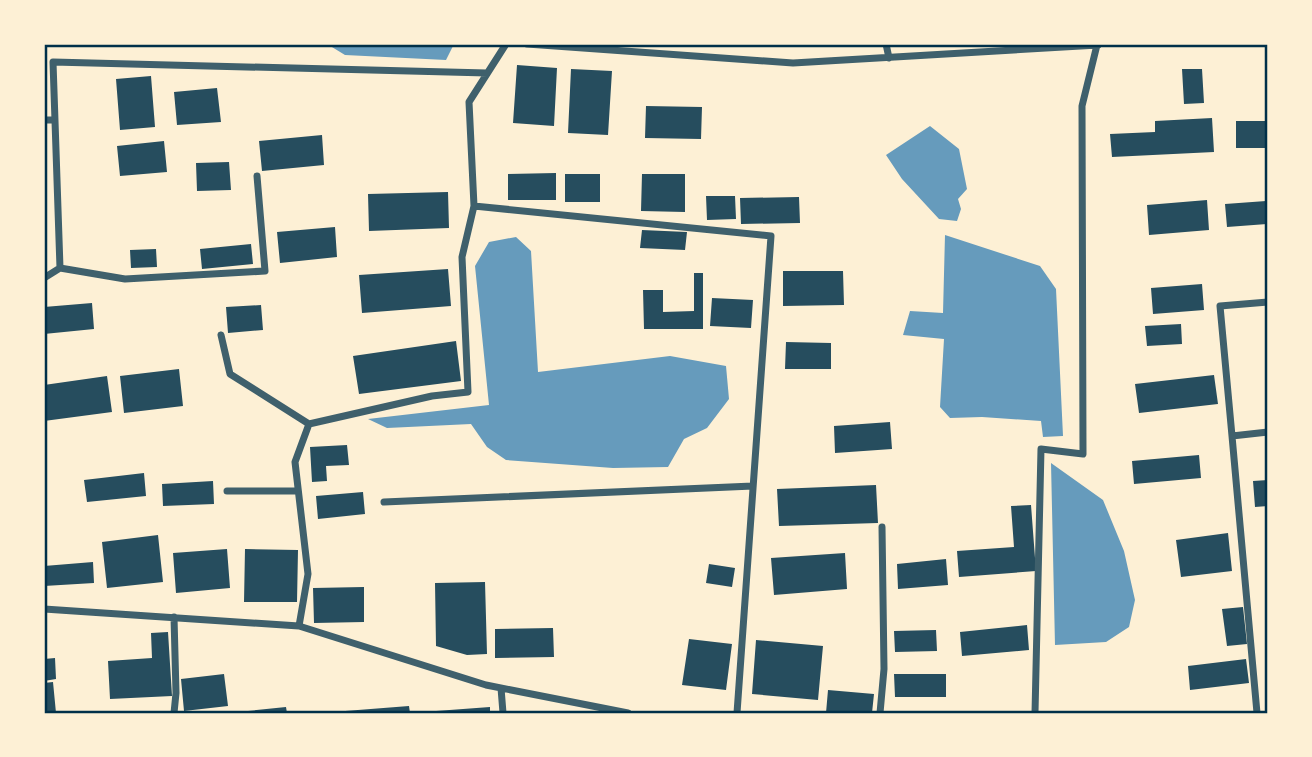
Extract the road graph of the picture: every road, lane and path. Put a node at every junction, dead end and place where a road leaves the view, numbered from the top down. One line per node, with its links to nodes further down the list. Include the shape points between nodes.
1 (506, 44): 6 (street)
2 (527, 44): 5 (street, via 793,63)
3 (886, 44): 5 (street)
4 (1099, 45): 5 (street); 32 (street, via 1082,106 1083,454 1041,449)
5 (889, 58)
6 (487, 73): 8 (street, via 53,62); 10 (street, via 469,103)
7 (44, 120): 8 (street)
8 (55, 120): 11 (street)
9 (257, 176): 11 (street, via 264,271 125,279)
10 (474, 206): 15 (street, via 462,257 468,392); 18 (street, via 771,236)
11 (60, 268): 12 (street)
12 (44, 278)
13 (1268, 302): 17 (street, via 1220,306)
14 (221, 335): 15 (street, via 230,374)
15 (309, 424): 20 (street, via 295,463)
16 (1268, 432): 17 (street)
17 (1232, 436): 33 (street)
18 (753, 486): 21 (street); 30 (street)
19 (227, 491): 20 (street)
20 (299, 491): 25 (street, via 308,574)
21 (384, 502)
22 (882, 527): 31 (street, via 884,669)
23 (44, 608): 24 (street)
24 (174, 617): 25 (street); 27 (street)
25 (299, 626): 26 (street)
26 (501, 688): 28 (street); 29 (street)
27 (174, 713)
28 (503, 713)
29 (624, 713)
30 (737, 713)
31 (880, 713)
32 (1035, 713)
33 (1257, 713)

